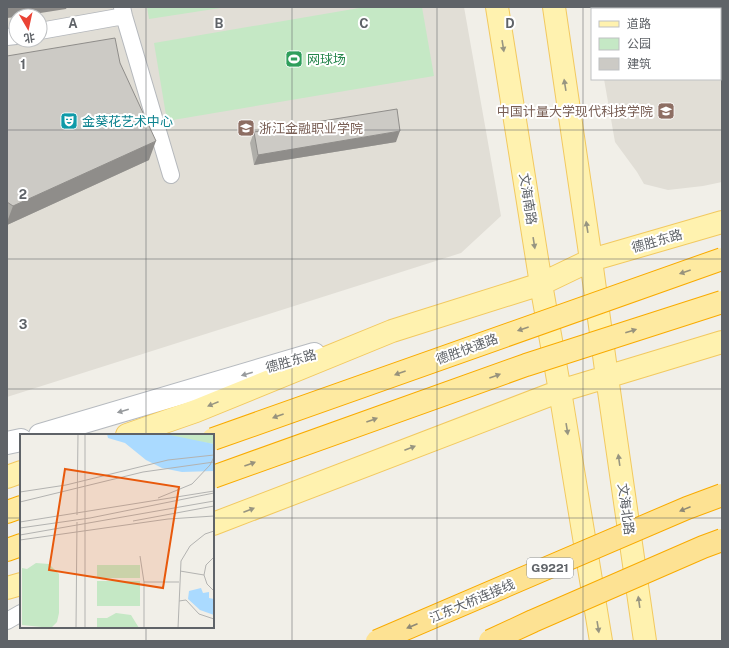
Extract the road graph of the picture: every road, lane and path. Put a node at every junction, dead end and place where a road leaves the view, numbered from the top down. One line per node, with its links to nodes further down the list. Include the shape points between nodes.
1 (497, 7): 9 (main road, 文海南路, one-way to 9)
2 (554, 7): 8 (main road, one-way to 2)
3 (123, 12): 4 (street); 5 (street)
4 (48, 29)
5 (171, 175)
6 (722, 222): 8 (main road, 德胜东路)
7 (722, 259): 17 (highway, 德胜快速路, one-way to 17, bridge)
8 (592, 260): 9 (main road, 德胜东路); 13 (main road)
9 (541, 284): 11 (main road, 德胜东路); 14 (main road, 文海南路)
10 (722, 302): 22 (highway, one-way to 10, bridge, via 526,365)
11 (392, 331): 15 (main road, 德胜东路, one-way to 15); 16 (main road, one-way to 16, via 196,411)
12 (722, 342): 13 (main road)
13 (607, 377): 14 (main road); 37 (main road, 文海北路, one-way to 13)
14 (560, 391): 26 (main road, one-way to 14); 36 (main road, one-way to 36)
15 (43, 434)
16 (130, 434)
17 (214, 439)
18 (20, 440): 19 (main road)
19 (7, 443)
20 (20, 472): 21 (main road)
21 (7, 477)
22 (214, 477)
23 (722, 495): 34 (highway, 江东大桥连接线 / G9221, one-way to 34, bridge, via 686,508)
24 (20, 507): 25 (highway)
25 (7, 512)
26 (214, 524)
27 (722, 540): 35 (highway, bridge, via 533,620)
28 (20, 545): 29 (highway)
29 (7, 550)
30 (20, 584): 31 (main road)
31 (7, 588)
32 (20, 614): 33 (street)
33 (7, 621)
34 (377, 641)
35 (490, 641)
36 (601, 641)
37 (645, 641)

